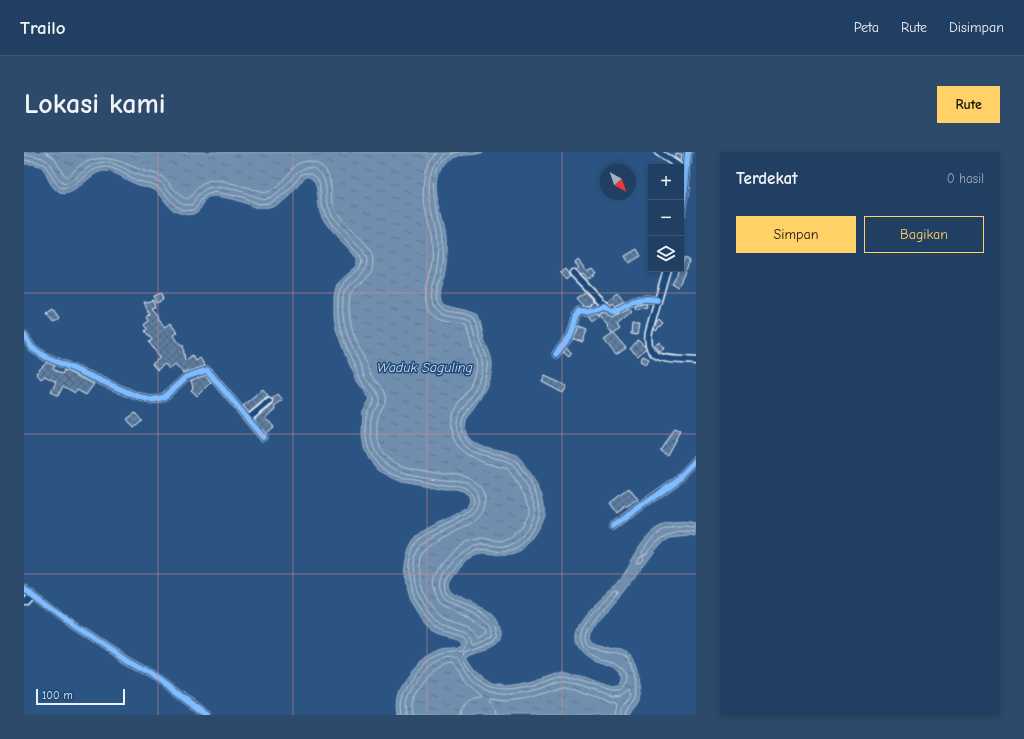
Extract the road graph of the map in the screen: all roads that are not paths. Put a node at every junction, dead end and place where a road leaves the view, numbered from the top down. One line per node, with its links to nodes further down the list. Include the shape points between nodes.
1 (658, 152): 3 (street)
2 (688, 152): 4 (street)
3 (677, 164)
4 (684, 165)
5 (666, 272): 7 (street)
6 (573, 273): 8 (street)
7 (658, 300): 8 (street, via 641,298 614,312); 11 (street, via 648,338 651,349 665,359)
8 (607, 308): 10 (street, via 603,306 579,312 571,335)
9 (24, 335): 13 (street, via 32,348 46,357 150,400 160,399 186,377 207,370)
10 (556, 354)
11 (696, 360)
12 (269, 402): 13 (street)
13 (248, 419): 14 (street)
14 (263, 437)
15 (696, 460): 16 (street, via 676,481)
16 (613, 526)
17 (24, 589): 18 (street)
18 (30, 594): 19 (street); 20 (street, via 127,660 152,674)
19 (24, 601)
20 (206, 715)

